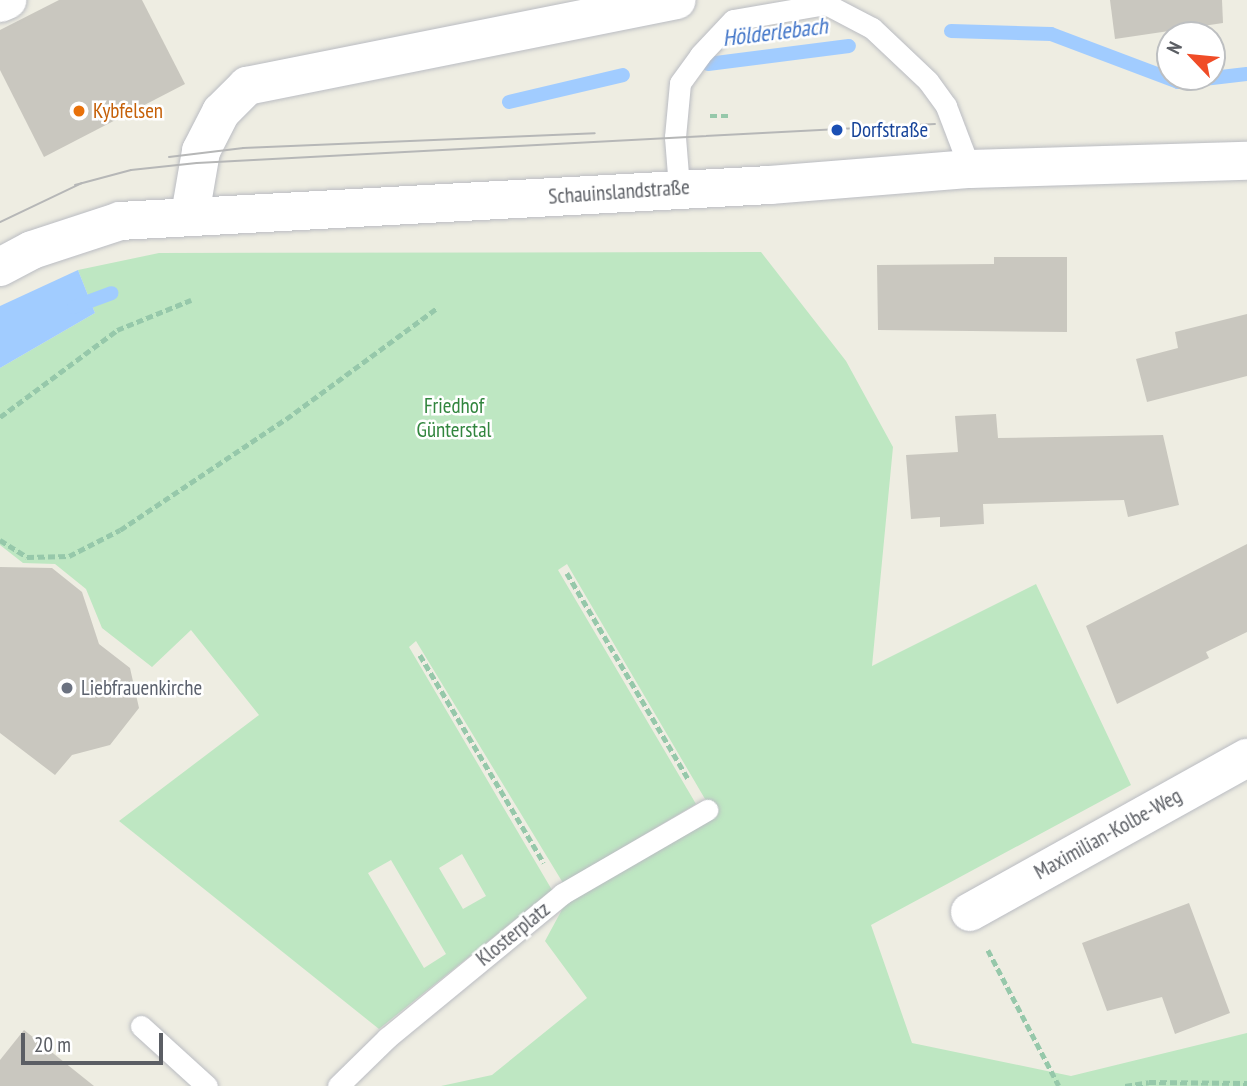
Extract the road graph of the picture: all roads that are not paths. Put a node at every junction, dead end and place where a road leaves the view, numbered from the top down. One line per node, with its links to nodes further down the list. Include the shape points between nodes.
1 (7, 0): 3 (main road)
2 (676, 0): 7 (main road, via 247,86 221,112 201,151)
3 (0, 3)
4 (1247, 161): 5 (main road, Schauinslandstraße)
5 (970, 169): 6 (main road, Schauinslandstraße, via 770,185); 6 (lane, via 946,106 928,81 872,28 826,4 733,20 700,55 680,83 675,137)
6 (679, 187): 7 (main road, Schauinslandstraße, via 403,207)
7 (190, 215): 8 (main road, Schauinslandstraße, via 120,221 83,231)
8 (0, 267)
9 (1247, 758): 11 (main road, Maximilian-Kolbe-Weg)
10 (707, 810): 14 (lane, Klosterplatz, via 562,894 387,1038)
11 (971, 912)
12 (141, 1026): 13 (lane)
13 (206, 1086)
14 (338, 1086)

